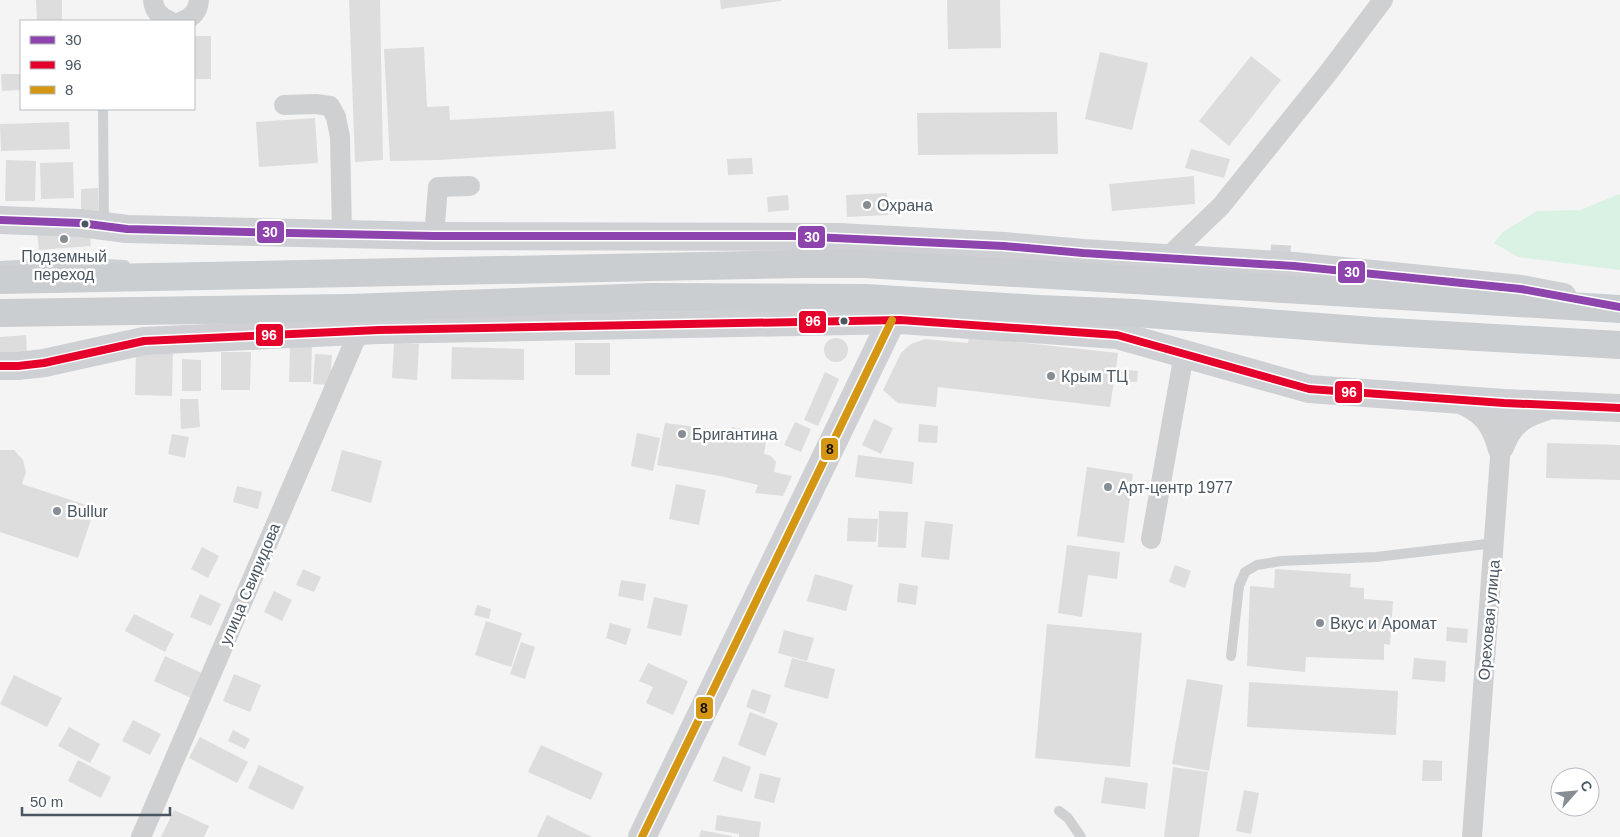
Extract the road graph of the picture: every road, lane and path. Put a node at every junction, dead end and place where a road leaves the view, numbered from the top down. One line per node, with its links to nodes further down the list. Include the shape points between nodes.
1 (153, 0): 4 (street, via 157,12)
2 (199, 0): 5 (street, via 195,12)
3 (1383, 0): 13 (street, via 1220,206)
4 (167, 20)
5 (184, 20)
6 (284, 105): 11 (street, via 330,106 336,117 340,137)
7 (103, 110): 10 (lane)
8 (470, 186): 12 (street, via 438,187)
9 (0, 220): 10 (main road)
10 (104, 226): 11 (main road)
11 (342, 234): 12 (main road)
12 (434, 236): 13 (main road, via 839,237 1167,258)
13 (1193, 247): 17 (main road, via 1294,266 1521,289)
14 (0, 266): 15 (lane, via 68,262 138,266)
15 (203, 276): 16 (main road); 17 (main road, via 864,264)
16 (0, 280)
17 (1620, 308)
18 (209, 309): 19 (main road); 22 (lane, via 131,320); 24 (main road, via 349,308 651,297 866,298)
19 (0, 313)
20 (880, 320): 21 (main road); 23 (main road); 25 (main road)
21 (919, 321): 25 (main road, via 894,333); 26 (main road, via 1117,335)
22 (0, 322)
23 (359, 332): 27 (main road, via 144,341 44,363); 37 (street, улица Свиридова)
24 (1620, 345)
25 (877, 348): 38 (main road)
26 (1184, 354): 28 (main road, via 1309,389); 33 (street)
27 (0, 366)
28 (1446, 399): 29 (main road); 32 (street, via 1471,408 1484,419 1494,434)
29 (1504, 403): 30 (main road); 32 (street, Ореховая улица)
30 (1563, 406): 31 (main road); 32 (street, via 1533,414 1519,422 1508,437)
31 (1620, 408)
32 (1500, 459): 34 (street, Ореховая улица)
33 (1151, 539)
34 (1494, 543): 35 (lane, via 1376,558 1281,561 1256,565 1245,572 1239,586); 40 (street, Ореховая улица)
35 (1231, 656)
36 (1059, 811): 39 (lane)
37 (142, 837)
38 (642, 837)
39 (1081, 837)
40 (1472, 837)

